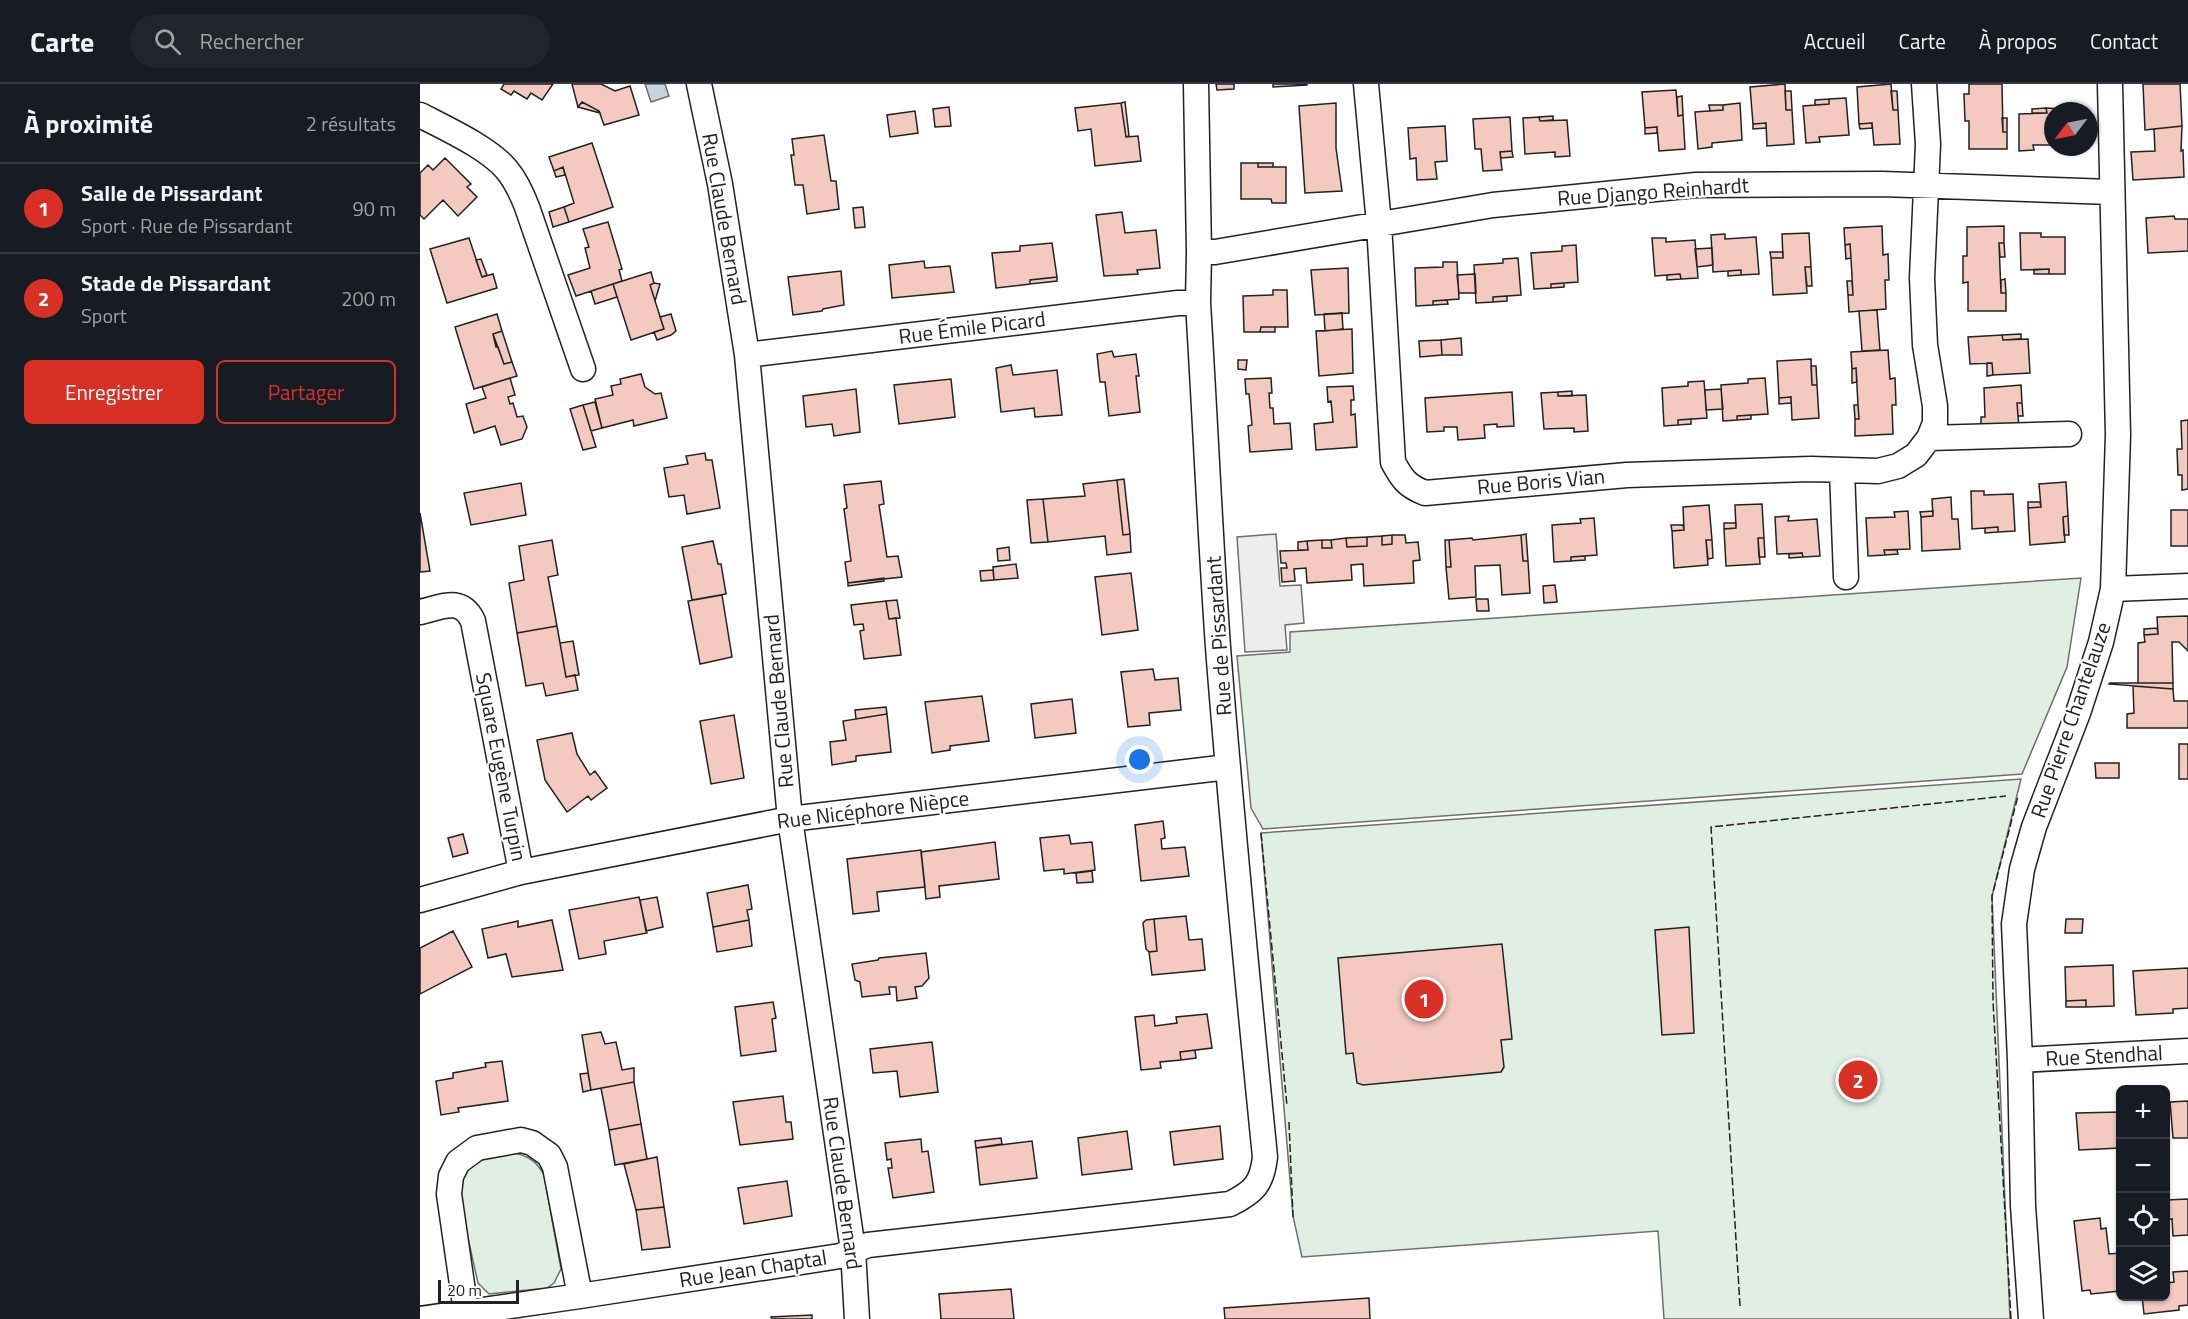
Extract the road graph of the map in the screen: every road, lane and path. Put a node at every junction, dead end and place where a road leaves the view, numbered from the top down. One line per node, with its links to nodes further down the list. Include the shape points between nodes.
1 (699, 84): 12 (street, Rue Claude Bernard, via 720,184)
2 (1196, 84): 10 (street, Rue de Pissardant)
3 (1366, 84): 9 (street, Rue Boris Vian)
4 (1924, 84): 7 (street)
5 (2110, 84): 8 (street, Rue Pierre Chantelauze)
6 (420, 115): 13 (street, via 490,154 519,187)
7 (1927, 186): 8 (street, Rue Django Reinhardt); 9 (street, Rue Django Reinhardt, via 1695,185 1493,205); 15 (street, via 1922,278 1925,345 1935,406 1935,423)
8 (2111, 192): 19 (street, Rue Pierre Chantelauze, via 2118,435)
9 (1379, 224): 10 (street, Rue Django Reinhardt); 16 (street, Rue Boris Vian, via 1393,462 1411,487 1425,493 1627,475)
10 (1199, 252): 11 (street, Rue de Pissardant)
11 (1197, 303): 12 (street, Rue Émile Picard); 21 (street, Rue de Pissardant)
12 (747, 355): 22 (street, Rue Claude Bernard)
13 (583, 369)
14 (2069, 434): 15 (street)
15 (1929, 438): 16 (street, Rue Boris Vian, via 1916,455 1898,466 1878,471)
16 (1842, 470): 17 (street)
17 (1846, 577)
18 (2188, 586): 19 (street)
19 (2113, 589): 26 (street, Rue Pierre Chantelauze, via 2078,713 2022,869 2014,924)
20 (420, 612): 23 (street, Square Eugène Turpin, via 461,606 473,621)
21 (1228, 767): 22 (street, Rue Nicéphore Nièpce); 27 (street, Rue de Pissardant, via 1265,1157)
22 (790, 819): 23 (street, Rue Nicéphore Nièpce); 28 (street, Rue Claude Bernard)
23 (520, 872): 24 (street, Square Eugène Turpin)
24 (420, 900)
25 (2188, 1051): 26 (street, Rue Stendhal)
26 (2020, 1060): 33 (street, Rue Pierre Chantelauze, via 2023,1206)
27 (1258, 1185): 28 (street, Rue Jean Chaptal, via 1230,1204 868,1245)
28 (853, 1250): 29 (street, Rue Jean Chaptal, via 840,1256); 32 (street, Rue Claude Bernard)
29 (580, 1296): 30 (street, Rue Jean Chaptal); 30 (street, via 555,1167 541,1148 521,1140 477,1148 458,1162 451,1176 448,1194)
30 (466, 1312): 31 (street, Rue Jean Chaptal)
31 (420, 1318)
32 (857, 1319)
33 (2031, 1319)

